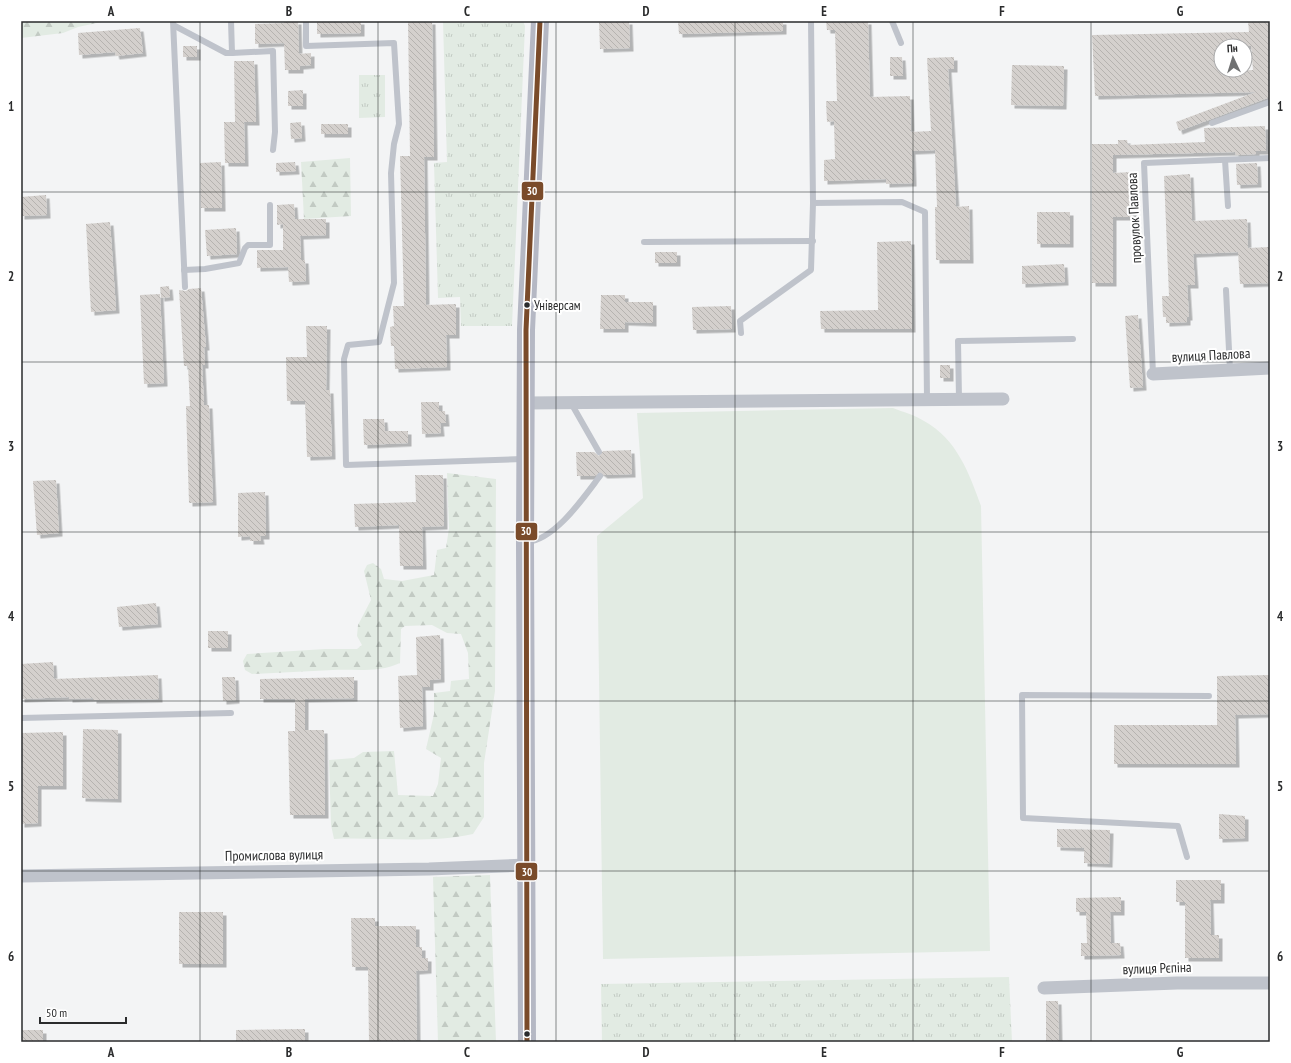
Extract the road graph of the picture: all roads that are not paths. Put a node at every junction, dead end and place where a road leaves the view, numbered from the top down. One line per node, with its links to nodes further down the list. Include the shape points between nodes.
1 (231, 21): 8 (lane)
2 (306, 21): 34 (lane, via 306,46 394,43 399,124 391,173 394,283 379,342 348,346 344,359 346,465)
3 (540, 21): 32 (main road)
4 (811, 21): 15 (lane)
5 (892, 21): 7 (lane)
6 (174, 24): 8 (lane, via 226,53); 20 (lane)
7 (901, 43)
8 (232, 53): 12 (lane, via 273,52)
9 (1270, 102): 10 (lane); 11 (lane)
10 (1270, 106)
11 (1212, 124)
12 (273, 150)
13 (1270, 158): 14 (lane, провулок Павлова)
14 (1226, 160): 17 (lane); 27 (lane, провулок Павлова, via 1144,163)
15 (813, 203): 18 (lane); 28 (lane, via 902,202 925,212)
16 (270, 205): 20 (lane, via 270,245 248,245 239,263)
17 (1228, 206)
18 (813, 241): 19 (lane); 23 (lane, via 811,270 740,321)
19 (644, 242)
20 (184, 270): 21 (lane)
21 (185, 288)
22 (1226, 290): 26 (lane)
23 (741, 333)
24 (1073, 339): 29 (lane, via 958,342)
25 (1270, 368): 26 (street, вулиця Павлова)
26 (1230, 370): 27 (street, вулиця Павлова)
27 (1153, 374)
28 (927, 399): 29 (street); 31 (street)
29 (959, 399): 30 (street)
30 (1003, 399)
31 (571, 403): 32 (street); 33 (lane)
32 (526, 404): 34 (main road)
33 (599, 452)
34 (525, 459): 36 (main road)
35 (600, 476): 36 (lane, via 572,514 537,542)
36 (525, 543): 41 (main road)
37 (1209, 696): 40 (lane, via 1022,695 1023,818 1178,826)
38 (231, 713): 39 (lane)
39 (21, 718)
40 (1187, 857)
41 (527, 865): 42 (street, Промислова вулиця); 45 (main road)
42 (21, 876)
43 (1270, 983): 44 (street, вулиця Рєпіна, via 1177,983)
44 (1044, 988)
45 (527, 1042)

